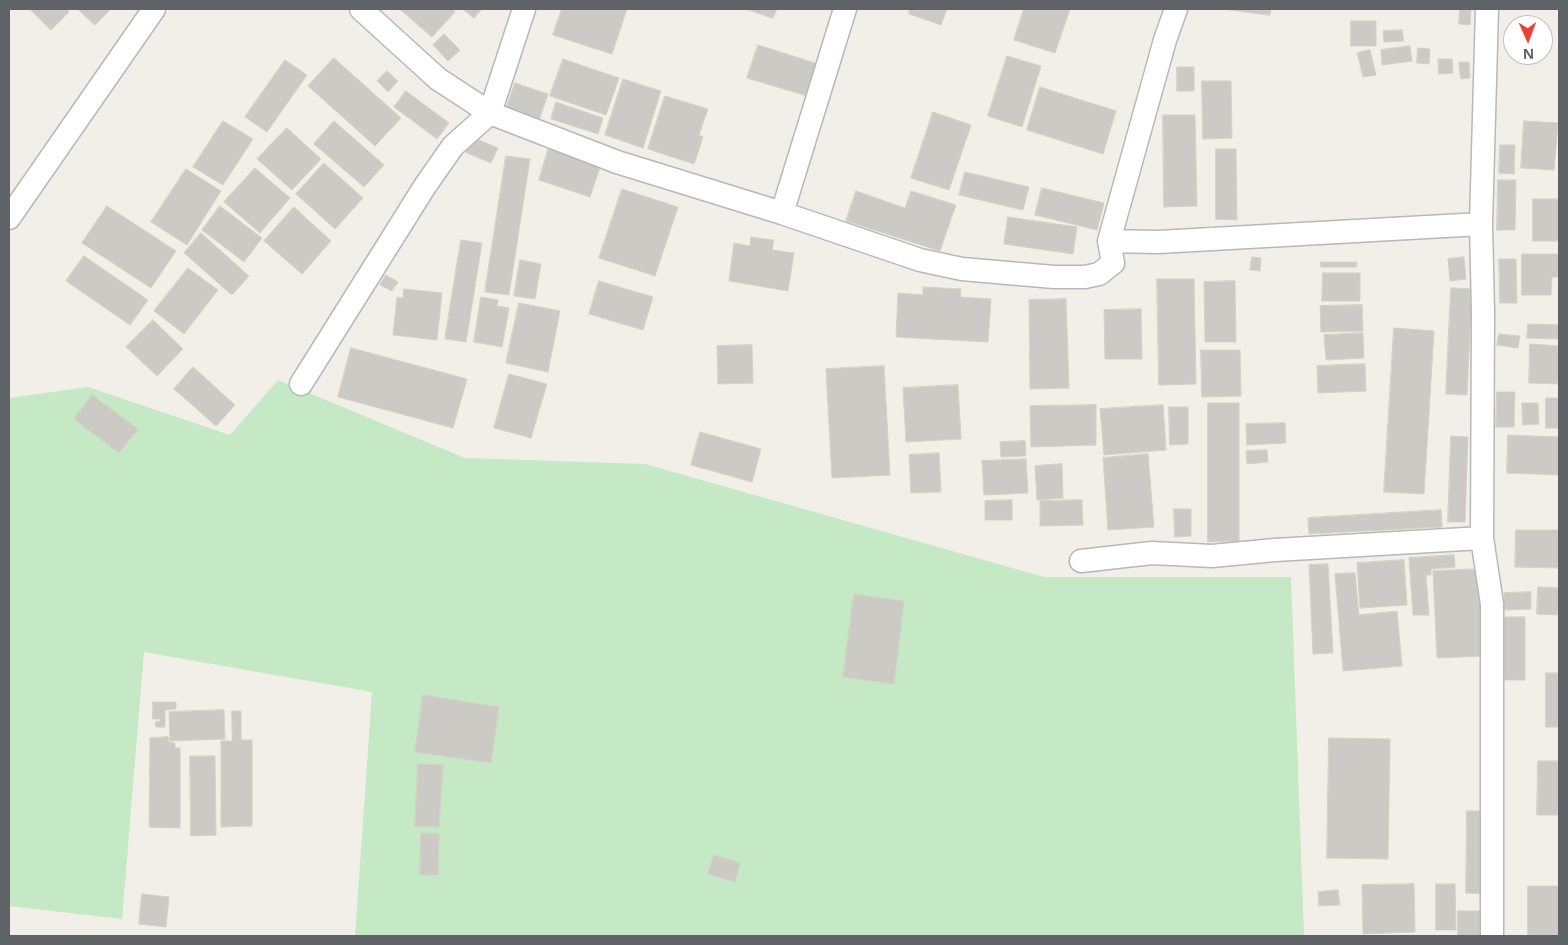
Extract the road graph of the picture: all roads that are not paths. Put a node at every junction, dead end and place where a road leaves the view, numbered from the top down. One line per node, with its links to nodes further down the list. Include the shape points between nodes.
1 (154, 9): 9 (street)
2 (361, 9): 7 (street, via 438,79)
3 (524, 9): 7 (street)
4 (845, 9): 8 (street)
5 (1176, 9): 11 (street)
6 (1487, 9): 10 (street)
7 (490, 113): 8 (street, via 617,162); 12 (street, via 453,146 425,186)
8 (782, 213): 11 (street, via 920,260 962,269 1054,277 1099,274 1113,263)
9 (9, 218)
10 (1481, 224): 11 (street, via 1158,242); 13 (street)
11 (1109, 241)
12 (301, 384)
13 (1482, 538): 14 (street, via 1212,556 1152,553); 15 (street, via 1492,604)
14 (1081, 561)
15 (1492, 936)

